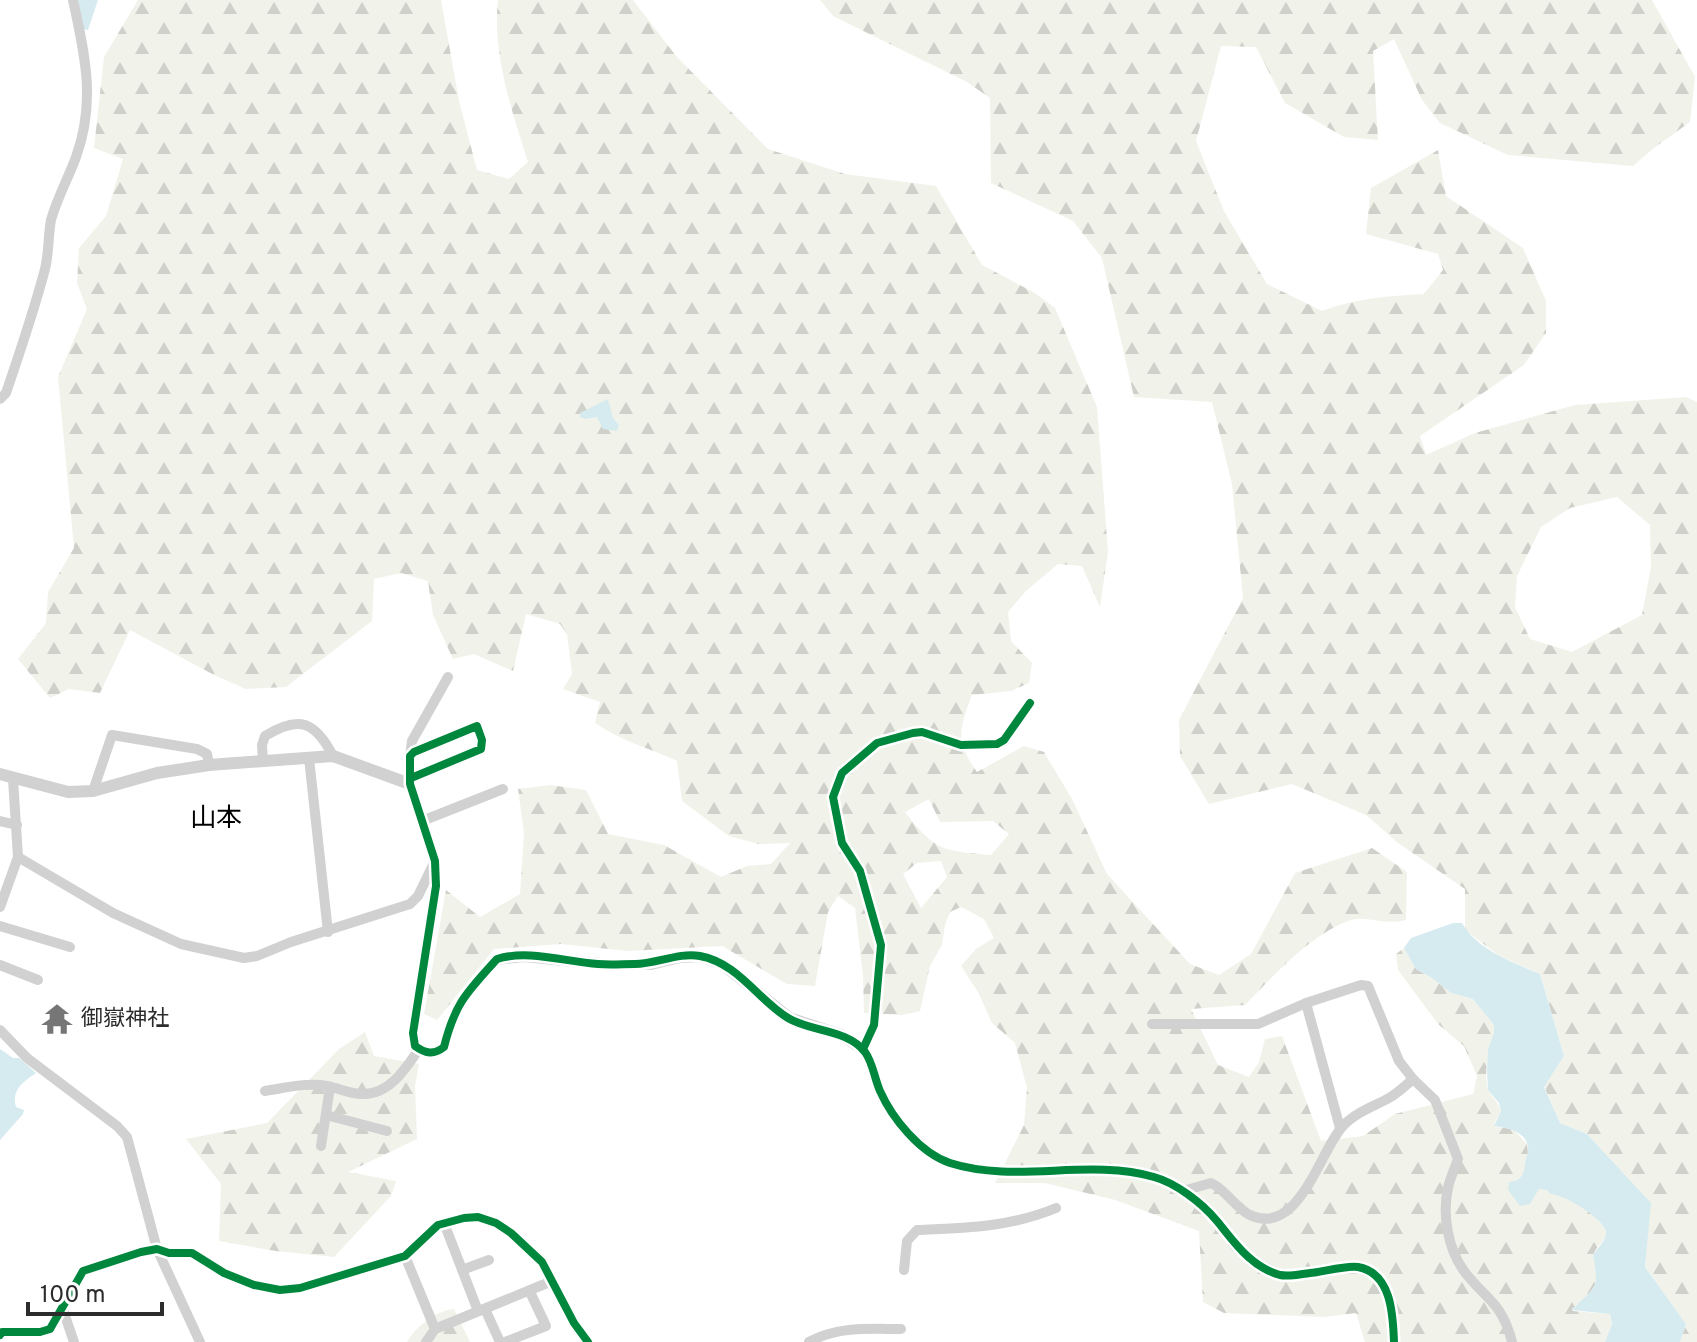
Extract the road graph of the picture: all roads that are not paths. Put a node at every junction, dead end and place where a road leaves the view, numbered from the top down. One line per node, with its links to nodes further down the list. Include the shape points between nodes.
1 (73, 0): 2 (street, via 88,76 83,128 50,225 46,266)
2 (0, 399)
3 (448, 677): 6 (street, via 412,741)
4 (1030, 703): 30 (street, via 997,744 961,745 913,733 877,743 842,773 833,797 842,843 860,871 881,945 874,1025)
5 (333, 756): 7 (street); 8 (street, via 315,730 305,723 290,723 265,736); 12 (street)
6 (410, 756): 12 (street); 12 (street, via 477,726 482,740 481,749)
7 (309, 758): 8 (street); 22 (street)
8 (263, 761): 9 (street)
9 (209, 765): 14 (street); 14 (street, via 207,754 197,749 112,735)
10 (0, 774): 11 (street)
11 (13, 779): 14 (street, via 68,792); 17 (street)
12 (410, 781): 16 (street)
13 (503, 789): 16 (street)
14 (93, 791)
15 (0, 821): 17 (street)
16 (422, 821): 19 (street)
17 (17, 825): 18 (street)
18 (18, 857): 20 (street); 22 (street, via 113,913 181,944 244,958)
19 (435, 861): 22 (street, via 410,904); 29 (street, via 436,886 413,1033)
20 (0, 907)
21 (0, 926): 23 (street)
22 (328, 932)
23 (70, 947)
24 (0, 965): 25 (street)
25 (38, 980)
26 (1306, 1003): 27 (street, via 1258,1024); 31 (street, via 1368,986 1393,1050); 35 (street)
27 (1152, 1024)
28 (0, 1030): 41 (street, via 27,1058 127,1137)
29 (419, 1049): 30 (street, via 437,1053 444,1047 459,1003 497,959 651,964 700,956 724,965 789,1018 841,1035); 32 (street, via 401,1077 374,1093)
30 (863, 1049): 38 (street, via 889,1108 907,1132 948,1163 1004,1172 1112,1170 1156,1177)
31 (1413, 1079): 35 (street); 60 (street, via 1435,1100 1458,1159 1446,1207 1455,1256 1498,1306)
32 (330, 1087): 33 (street); 34 (street)
33 (265, 1091)
34 (326, 1115): 36 (street); 37 (street)
35 (1340, 1128): 38 (street, via 1320,1168 1279,1216 1248,1214 1211,1183)
36 (387, 1131)
37 (321, 1146)
38 (1183, 1191): 59 (street, via 1216,1219 1235,1246 1282,1276 1358,1267 1374,1275 1390,1296)
39 (1056, 1208): 45 (street, via 984,1227 917,1230 907,1241)
40 (444, 1223): 42 (street); 44 (street); 46 (street, via 478,1217 496,1223 542,1262)
41 (157, 1249): 42 (street, via 192,1253 239,1280 280,1290); 48 (street, via 83,1271); 54 (street)
42 (405, 1256): 50 (street)
43 (489, 1260): 44 (street)
44 (462, 1270): 49 (street)
45 (904, 1270)
46 (552, 1281): 47 (street); 57 (street)
47 (530, 1292): 49 (street); 56 (street, via 546,1326)
48 (62, 1307): 52 (street, via 45,1332); 53 (street)
49 (481, 1310): 50 (street); 56 (street)
50 (435, 1329): 55 (street)
51 (901, 1329): 58 (street, via 844,1329)
52 (0, 1335)
53 (74, 1342)
54 (200, 1342)
55 (426, 1342)
56 (502, 1342)
57 (588, 1342)
58 (809, 1342)
59 (1394, 1342)
60 (1512, 1342)

